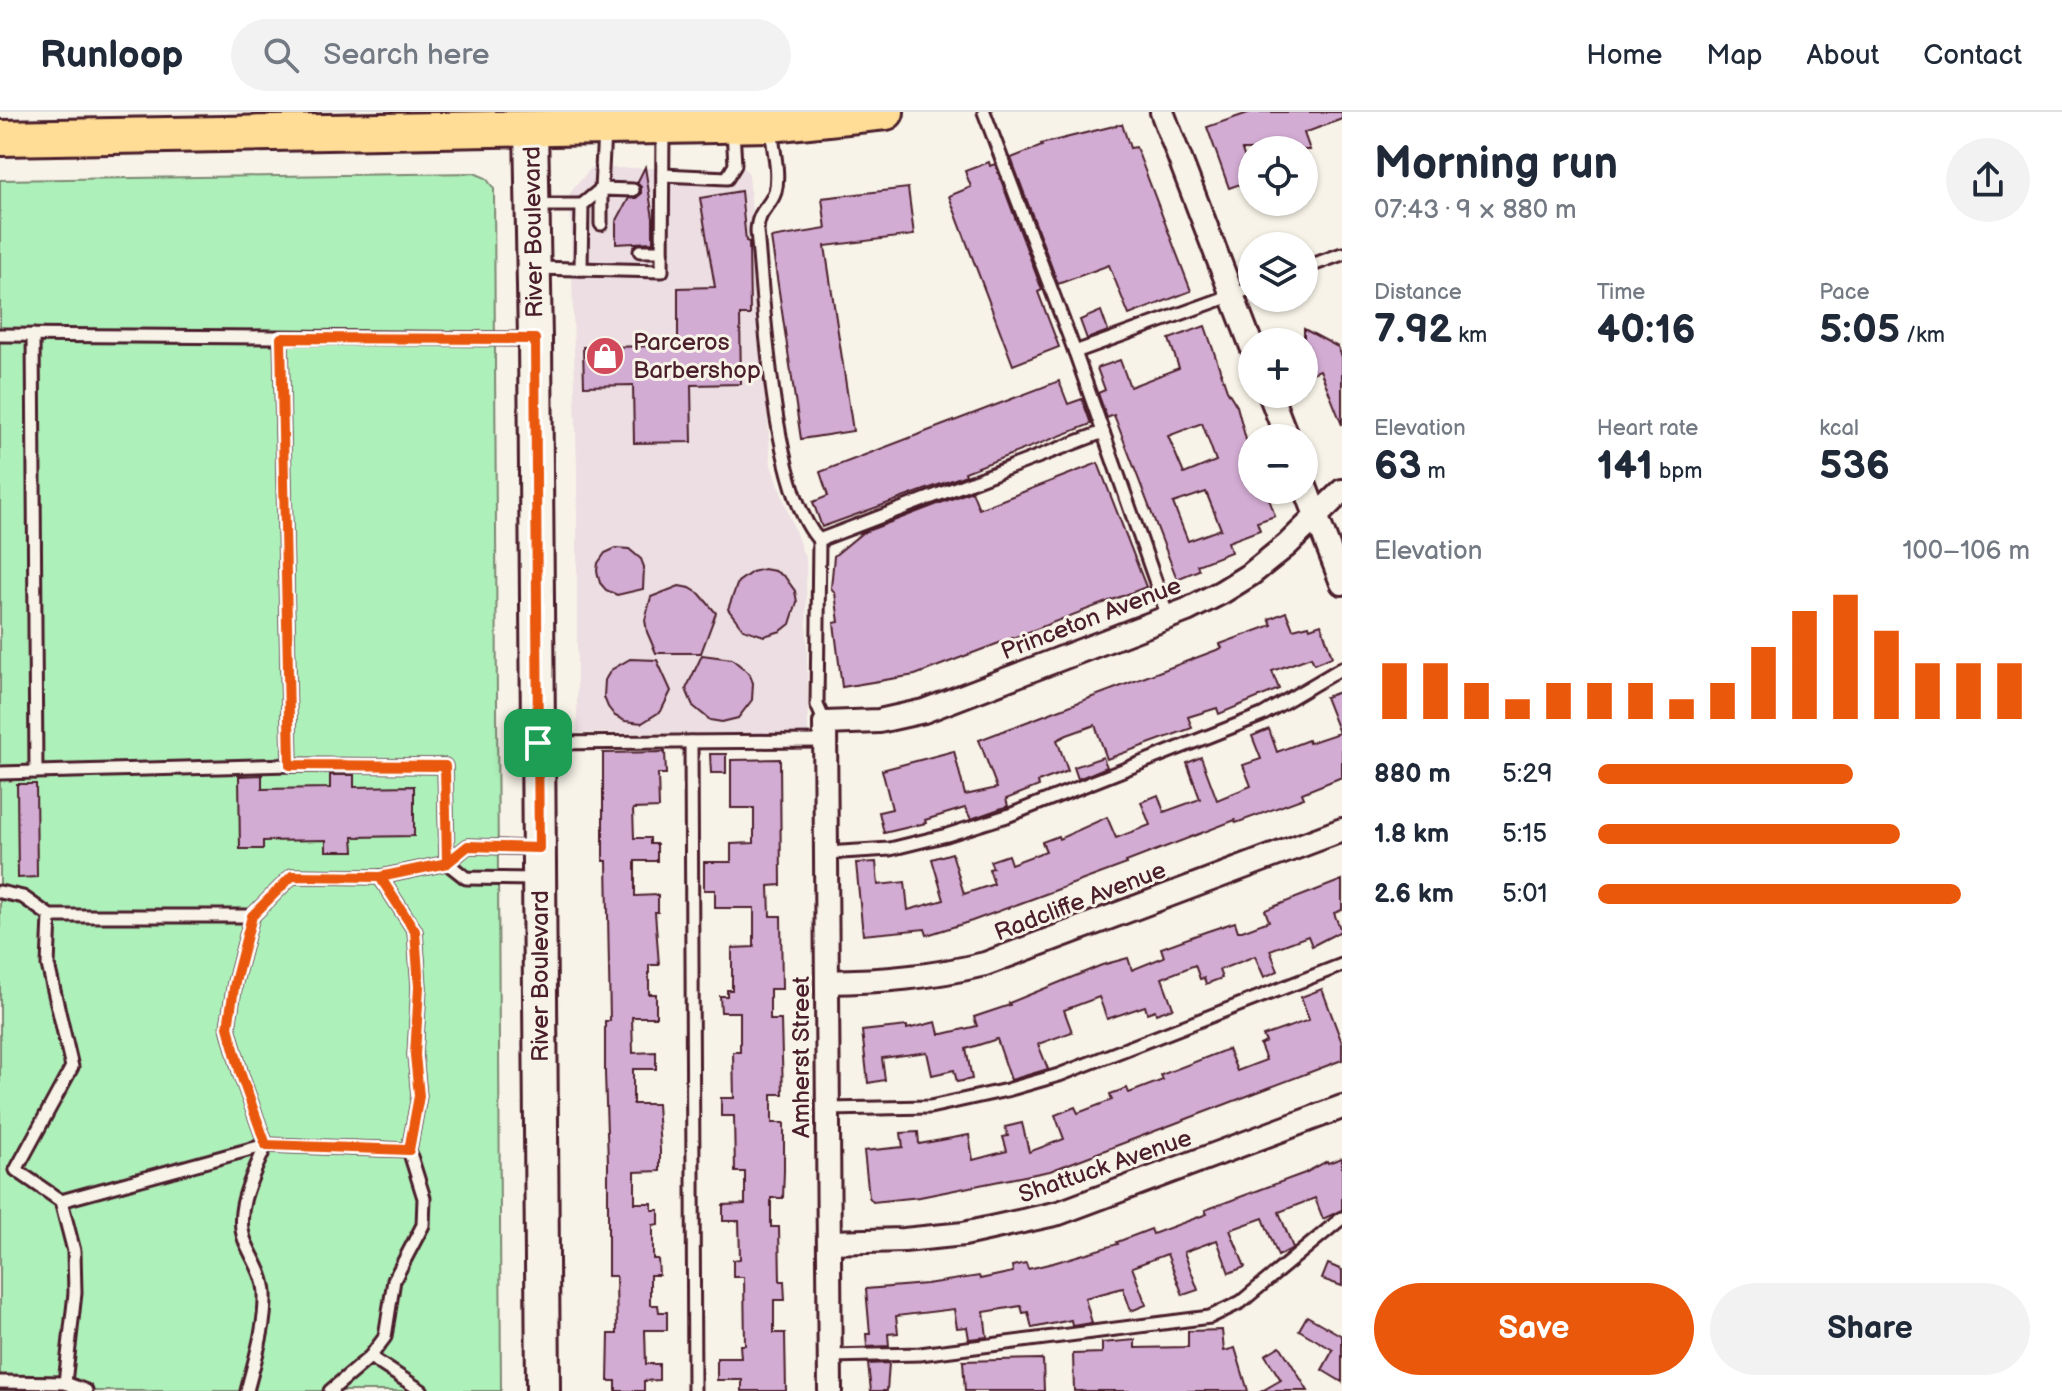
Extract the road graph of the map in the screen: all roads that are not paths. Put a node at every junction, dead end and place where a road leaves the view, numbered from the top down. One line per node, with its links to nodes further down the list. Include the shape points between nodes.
1 (886, 112): 4 (main road)
2 (984, 112): 28 (lane)
3 (1162, 112): 22 (street)
4 (770, 124): 5 (main road); 33 (lane, via 776,190 761,210 757,231 770,364 795,498)
5 (733, 125): 6 (main road); 10 (lane, via 735,165 727,178)
6 (663, 127): 8 (main road); 10 (lane)
7 (531, 128): 8 (main road); 9 (main road); 13 (main road, River Boulevard)
8 (604, 128): 11 (lane)
9 (0, 138)
10 (663, 175): 17 (lane, via 656,190)
11 (601, 189): 12 (lane); 14 (lane); 15 (lane)
12 (633, 190)
13 (533, 204): 14 (lane); 20 (main road, River Boulevard)
14 (582, 205): 21 (lane, via 586,250)
15 (601, 224)
16 (640, 251): 17 (lane)
17 (662, 251): 21 (lane, via 662,271)
18 (1342, 254): 19 (lane)
19 (1318, 263)
20 (534, 268): 21 (lane); 27 (main road, River Boulevard)
21 (581, 269)
22 (1238, 282)
23 (1238, 292): 28 (lane)
24 (0, 335): 25 (lane)
25 (33, 335): 26 (lane); 41 (lane)
26 (281, 338): 27 (lane); 40 (lane)
27 (535, 339): 39 (main road, River Boulevard)
28 (1075, 352): 29 (lane)
29 (1103, 432): 33 (lane); 35 (lane)
30 (1342, 491): 32 (street, Princeton Avenue)
31 (1312, 504): 32 (street)
32 (1316, 516): 34 (street); 35 (street, Princeton Avenue, via 1251,574)
33 (819, 540): 37 (lane, via 817,705)
34 (1342, 583)
35 (1168, 617): 37 (street, Princeton Avenue, via 913,714)
36 (1342, 668): 45 (lane, via 1262,715 1007,816 890,849)
37 (825, 732): 38 (lane); 45 (street, Amherst Street)
38 (691, 742): 39 (lane); 70 (lane)
39 (538, 743): 44 (main road, River Boulevard)
40 (290, 765): 41 (lane); 46 (lane, via 445,766)
41 (36, 772): 42 (lane)
42 (0, 773)
43 (1342, 830): 53 (street, Radcliffe Avenue, via 985,964 896,981)
44 (539, 848): 46 (lane, via 468,846); 48 (main road, River Boulevard)
45 (826, 853): 53 (street, Amherst Street)
46 (447, 863): 47 (lane); 48 (lane, via 466,878)
47 (380, 877): 51 (lane, via 292,876); 57 (lane, via 415,931 419,1096)
48 (539, 879): 69 (main road, River Boulevard)
49 (0, 892): 50 (lane, via 23,897)
50 (50, 916): 51 (lane); 58 (lane, via 48,965 72,1067 16,1170)
51 (252, 916): 56 (lane, via 228,1027)
52 (1342, 965): 55 (lane, via 1059,1075 1007,1090 930,1107)
53 (827, 982): 55 (street, Amherst Street)
54 (1342, 1107): 60 (street, Shattuck Avenue, via 1059,1213 964,1234)
55 (828, 1109): 60 (street, Amherst Street)
56 (266, 1145): 57 (lane); 58 (lane); 66 (lane, via 248,1185 242,1219 244,1238 265,1288 265,1321)
57 (409, 1150): 62 (lane, via 424,1198 423,1225 394,1280 385,1337)
58 (61, 1201): 64 (lane, via 75,1279)
59 (1342, 1218): 61 (lane, via 1241,1302 1210,1317 920,1354)
60 (829, 1242): 61 (street, Amherst Street)
61 (830, 1356): 71 (street, Amherst Street)
62 (370, 1357): 67 (lane); 68 (lane)
63 (0, 1382): 64 (lane)
64 (65, 1383): 65 (lane)
65 (86, 1391)
66 (247, 1391)
67 (330, 1391)
68 (422, 1391)
69 (543, 1391)
70 (694, 1391)
71 (830, 1391)

